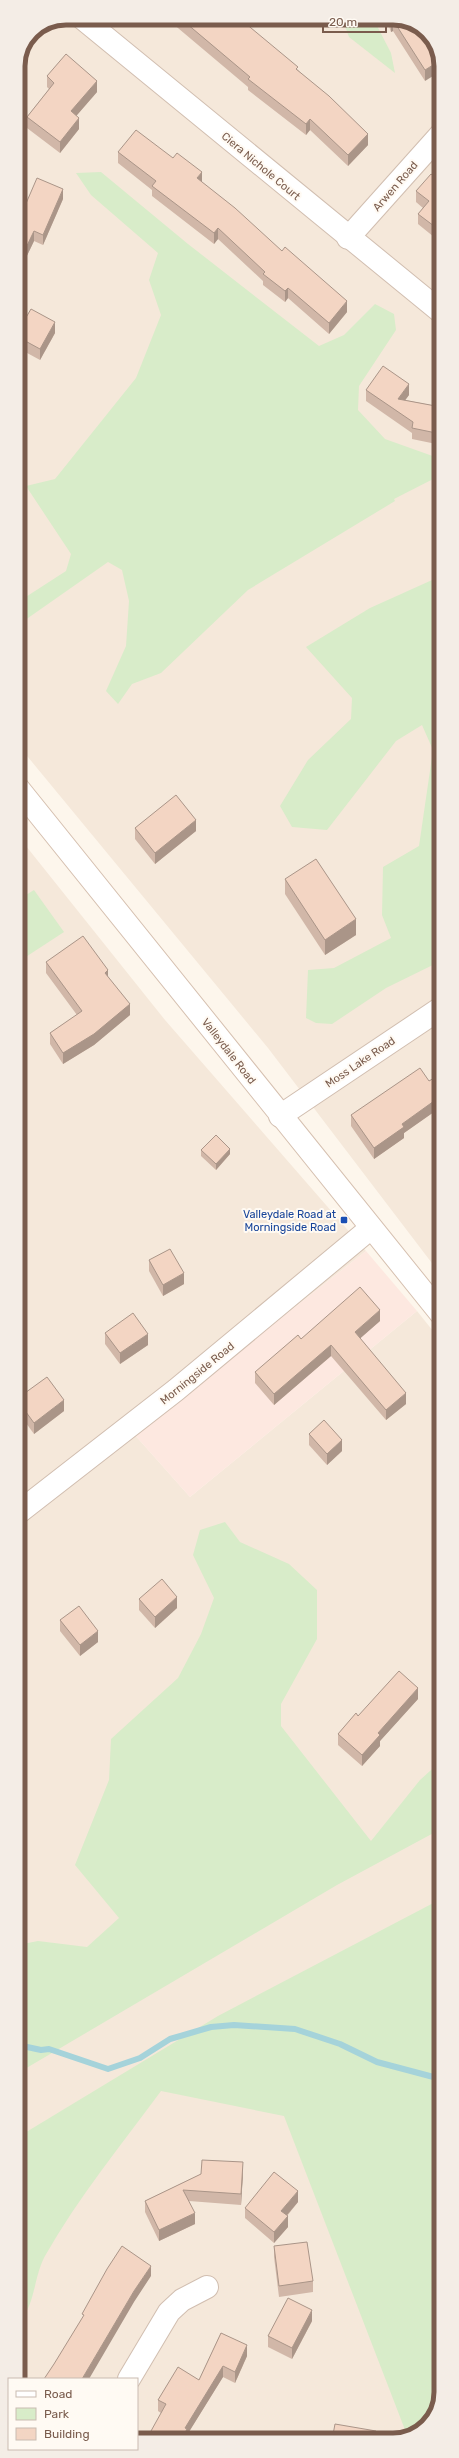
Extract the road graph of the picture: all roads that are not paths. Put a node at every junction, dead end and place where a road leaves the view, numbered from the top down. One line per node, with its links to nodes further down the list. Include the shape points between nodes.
1 (90, 25): 3 (street, Ciera Nichole Court)
2 (434, 142): 3 (street, Arwen Road)
3 (348, 238): 4 (street, Ciera Nichole Court)
4 (434, 306)
5 (25, 797): 7 (street, Valleydale Road)
6 (434, 1013): 7 (street, Moss Lake Road)
7 (280, 1116): 8 (street, Valleydale Road)
8 (371, 1228): 9 (street, Valleydale Road); 10 (street, Morningside Road, via 176,1390)
9 (434, 1305)
10 (25, 1507)
11 (207, 2287): 12 (street, via 182,2300 169,2312)
12 (130, 2378)

